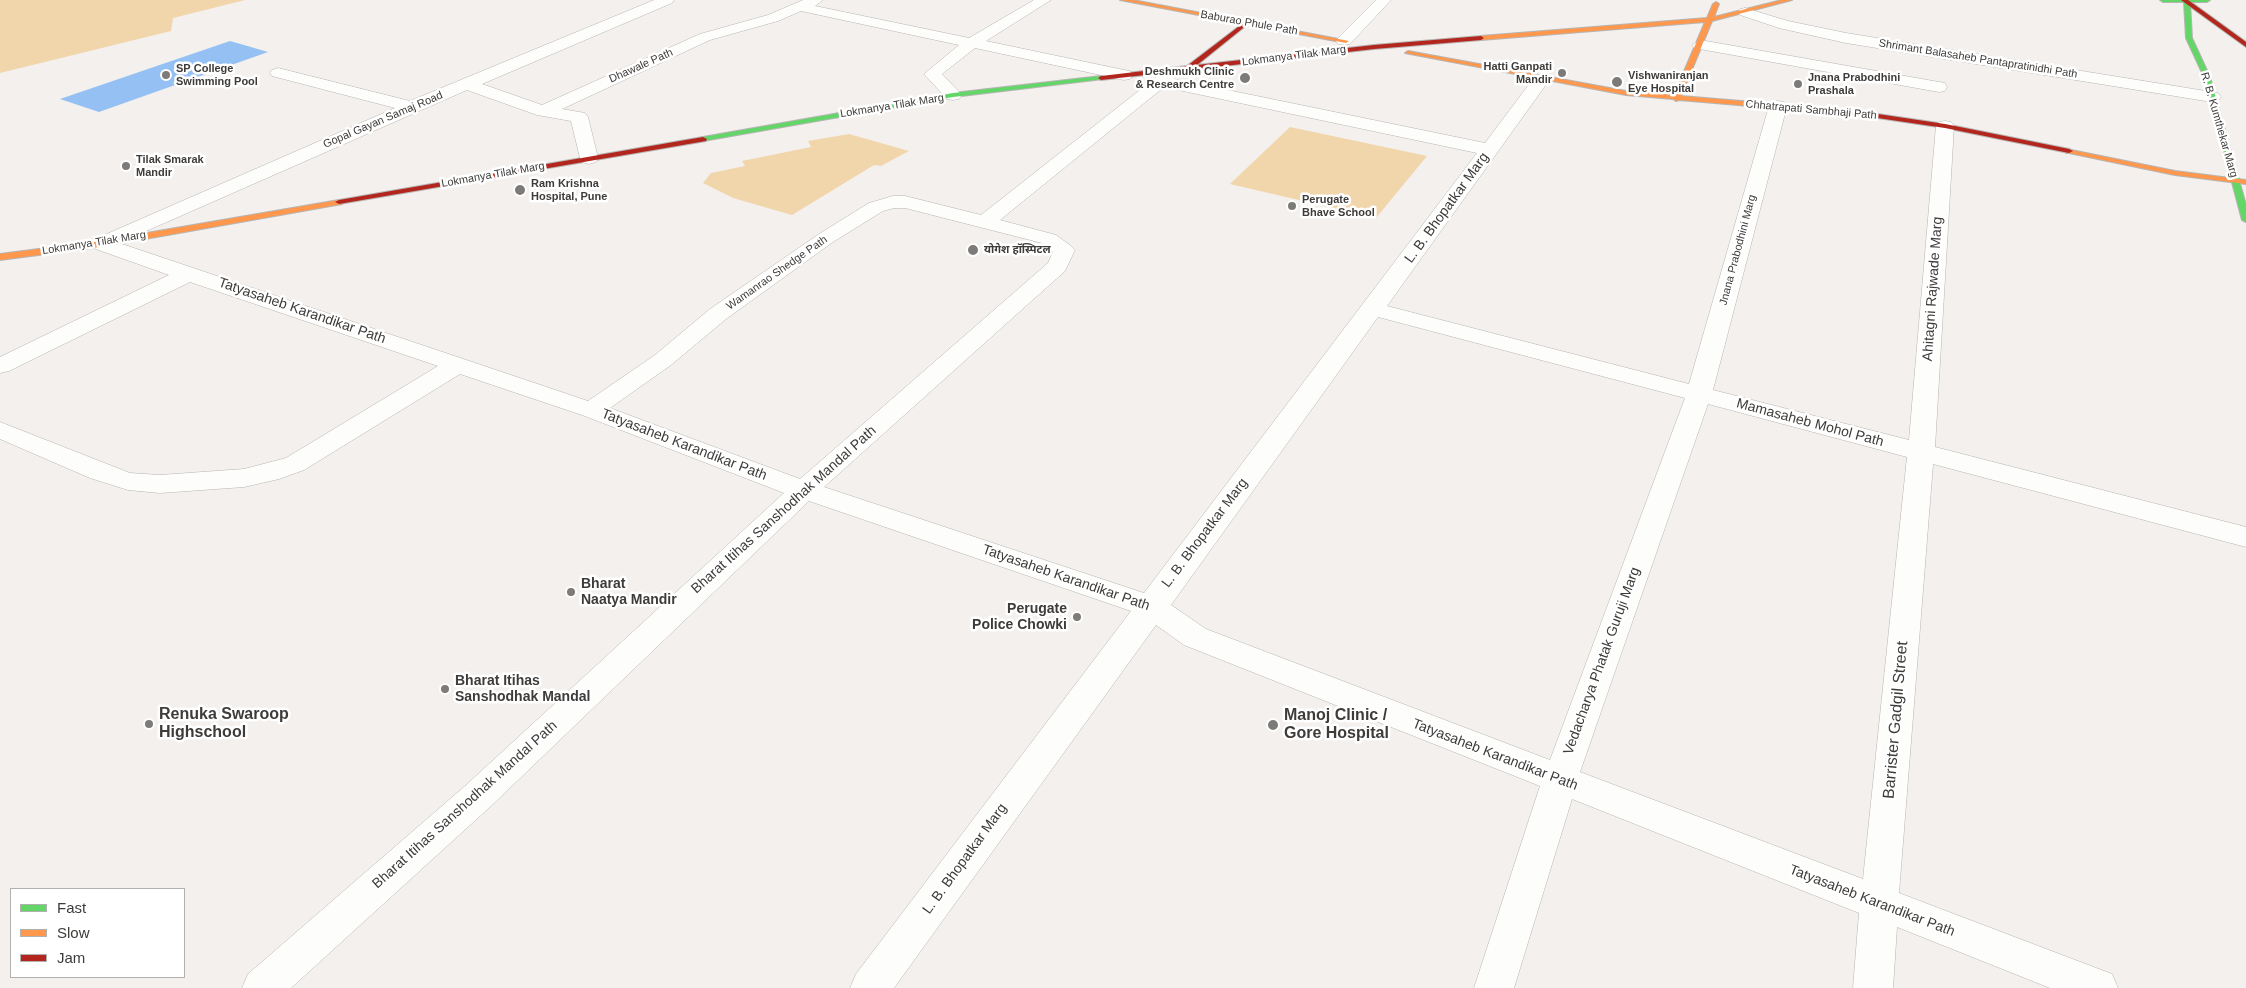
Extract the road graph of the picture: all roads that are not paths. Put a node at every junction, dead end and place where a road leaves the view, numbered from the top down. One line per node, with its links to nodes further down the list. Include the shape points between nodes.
1 (667, 0): 30 (street, Gopal Gayan Samaj Road)
2 (816, 0): 12 (street, Dhawale Path)
3 (1044, 0): 22 (street)
4 (1123, 0): 11 (street, Baburao Phule Path)
5 (1384, 0): 21 (street)
6 (1717, 0): 15 (street)
7 (1789, 0): 13 (street, Lokmanya Tilak Marg)
8 (2163, 0): 10 (street)
9 (2207, 0): 10 (street)
10 (2185, 1): 14 (street); 19 (street, R. B. Kumthekar Marg)
11 (1149, 2): 16 (street, Baburao Phule Path)
12 (801, 7): 22 (street); 37 (street, Dhawale Path, via 705,37)
13 (1746, 12): 15 (street, Lokmanya Tilak Marg); 33 (street, Shrimant Balasaheb Pantapratinidhi Path, via 1820,33)
14 (2202, 12): 17 (street); 23 (street)
15 (1708, 20): 24 (street); 25 (street, Lokmanya Tilak Marg)
16 (1246, 23): 21 (street, Baburao Phule Path); 27 (street)
17 (2237, 24)
18 (2202, 37): 19 (street)
19 (2189, 38): 33 (street, R. B. Kumthekar Marg, via 2207,77)
20 (2214, 38): 23 (street)
21 (1344, 41): 25 (street, Baburao Phule Path)
22 (973, 42): 28 (street); 32 (street, via 932,74)
23 (2244, 44)
24 (1700, 45): 31 (street); 34 (street)
25 (1374, 47): 27 (street, Lokmanya Tilak Marg); 29 (street, Chhatrapati Sambhaji Path)
26 (278, 73): 36 (street)
27 (1175, 73): 28 (street, Lokmanya Tilak Marg); 39 (street); 43 (street)
28 (1124, 75): 32 (street, Lokmanya Tilak Marg)
29 (1542, 79): 34 (street, Chhatrapati Sambhaji Path); 39 (street, L. B. Bhopatkar Marg)
30 (467, 84): 36 (street, Gopal Gayan Samaj Road); 37 (street)
31 (1939, 88)
32 (953, 96): 40 (street, Lokmanya Tilak Marg)
33 (2212, 97): 41 (street, R. B. Kumthekar Marg)
34 (1676, 99): 35 (street, Chhatrapati Sambhaji Path)
35 (1778, 106): 38 (street, Chhatrapati Sambhaji Path); 50 (street, Jnana Prabodhini Marg)
36 (412, 107): 44 (street, Gopal Gayan Samaj Road)
37 (543, 111): 40 (street, via 578,116)
38 (1945, 126): 41 (street, Chhatrapati Sambhaji Path, via 2175,173); 53 (street, Ahitagni Rajwade Marg)
39 (1490, 150): 47 (street, L. B. Bhopatkar Marg)
40 (589, 158): 44 (street, Lokmanya Tilak Marg)
41 (2240, 182): 42 (street, R. B. Kumthekar Marg)
42 (2246, 220)
43 (985, 222): 51 (street, Wamanrao Shedge Path, via 905,202 876,207 826,238); 54 (street, Bharat Itihas Sanshodhak Mandal Path, via 1050,239 1064,250 1057,266)
44 (100, 244): 45 (street, Lokmanya Tilak Marg); 46 (street, Tatyasaheb Karandikar Path)
45 (0, 257)
46 (190, 273): 48 (street, Tatyasaheb Karandikar Path); 49 (street)
47 (1373, 309): 50 (street, Mamasaheb Mohol Path); 56 (street, L. B. Bhopatkar Marg)
48 (459, 364): 51 (street, Tatyasaheb Karandikar Path); 52 (street, via 295,464 244,478 160,484 128,481)
49 (0, 366)
50 (1699, 394): 53 (street, Mamasaheb Mohol Path); 57 (street, Vedacharya Phatak Guruji Marg)
51 (591, 410): 54 (street, Tatyasaheb Karandikar Path)
52 (0, 430)
53 (1922, 452): 55 (street, Mamasaheb Mohol Path); 58 (street, Barrister Gadgil Street)
54 (806, 489): 56 (street, Tatyasaheb Karandikar Path); 59 (street, Bharat Itihas Sanshodhak Mandal Path, via 478,796)
55 (2246, 537)
56 (1150, 606): 57 (street, Tatyasaheb Karandikar Path, via 1195,637); 60 (street, L. B. Bhopatkar Marg)
57 (1560, 780): 58 (street, Tatyasaheb Karandikar Path); 61 (street, Vedacharya Phatak Guruji Marg)
58 (1879, 904): 62 (street, Barrister Gadgil Street); 63 (street, Tatyasaheb Karandikar Path)
59 (262, 988)
60 (870, 988)
61 (1494, 988)
62 (1873, 988)
63 (2098, 988)

